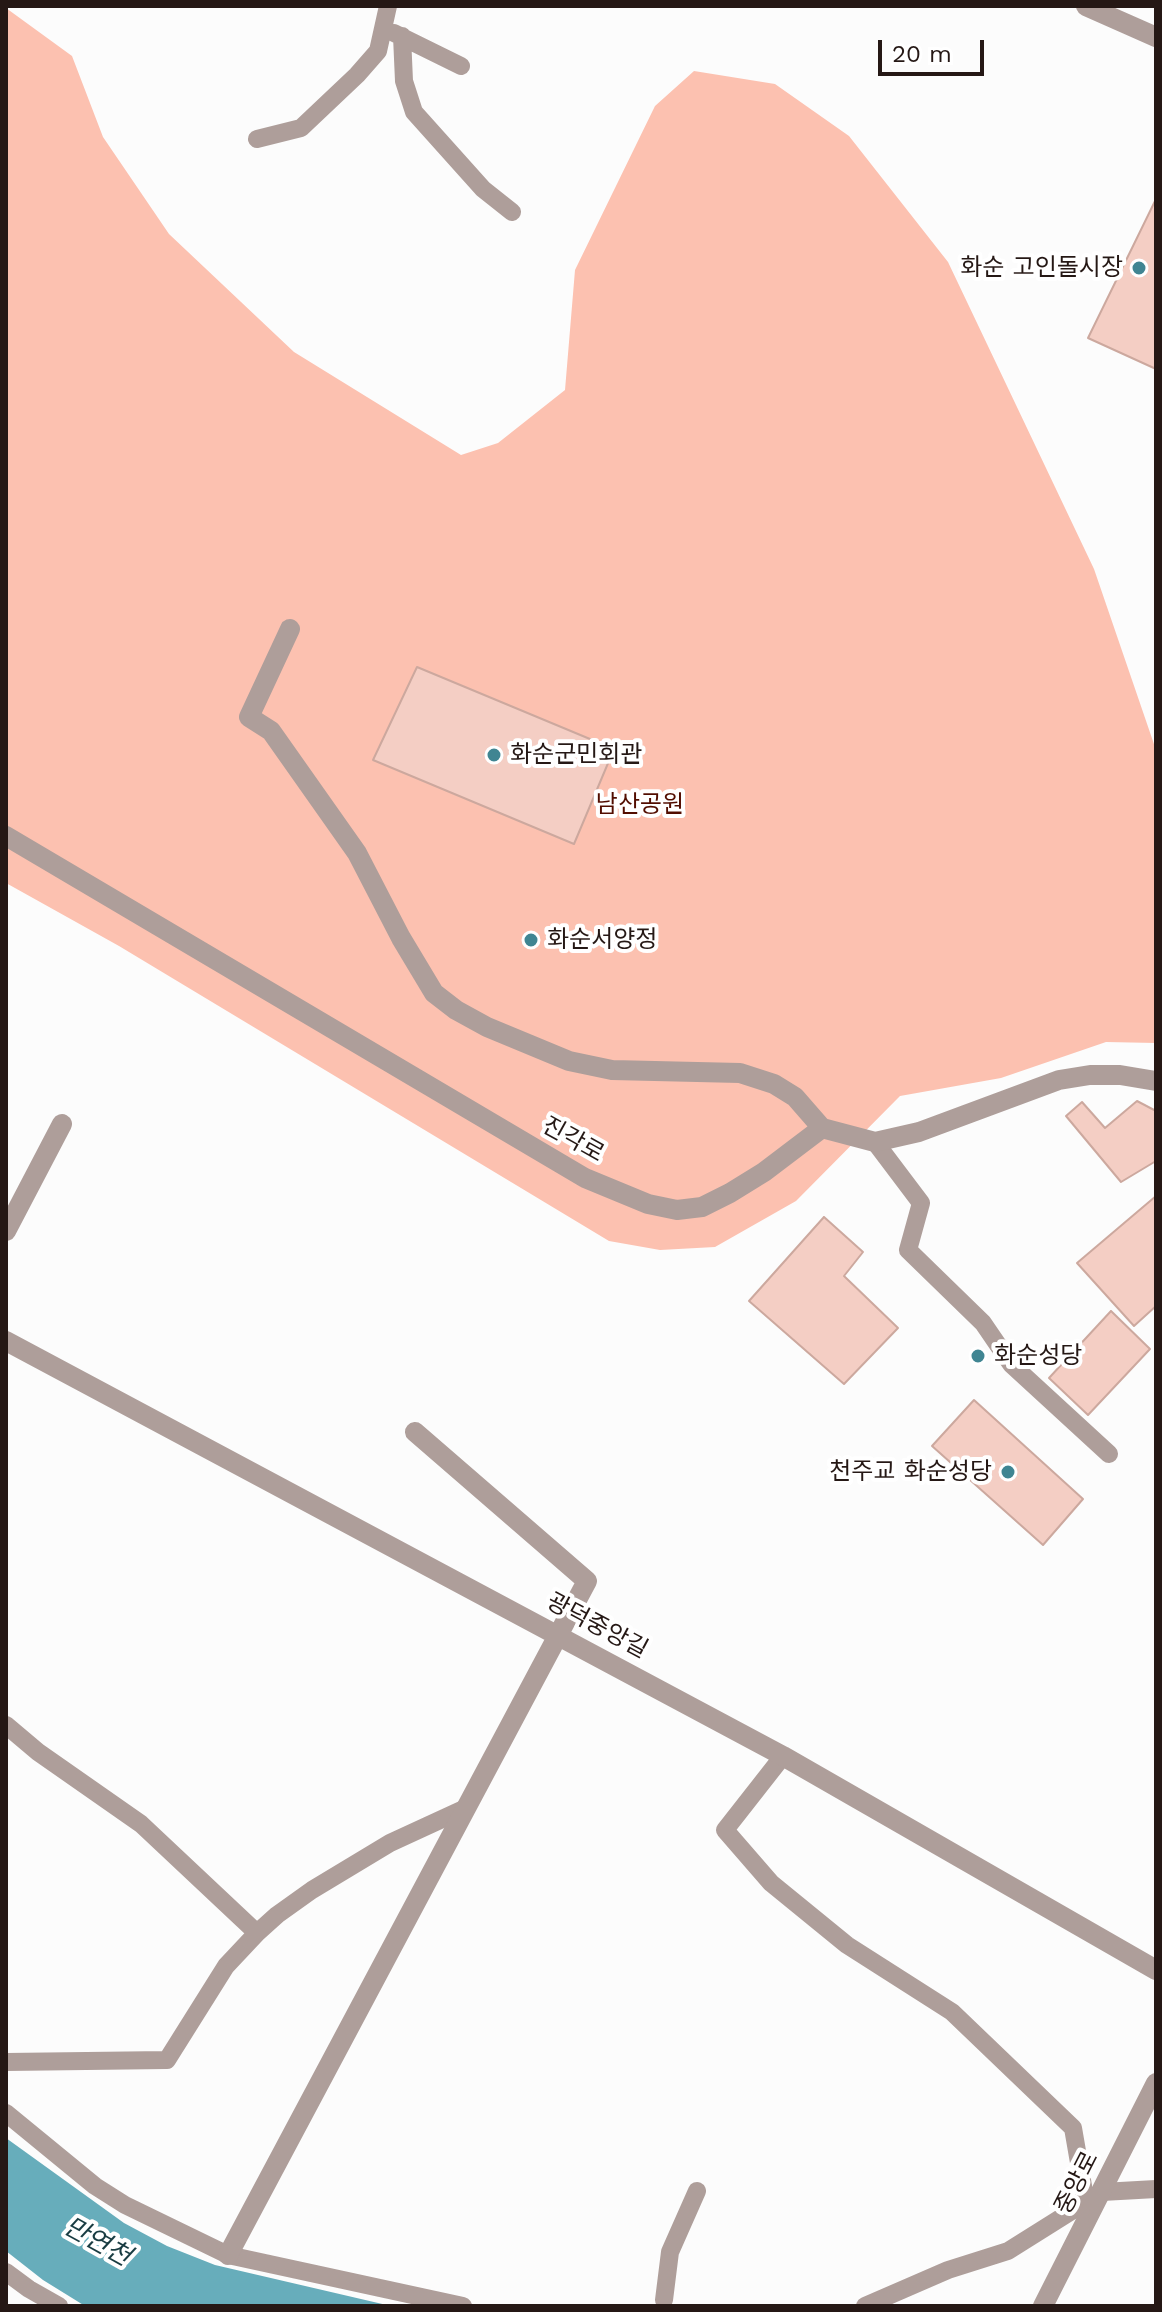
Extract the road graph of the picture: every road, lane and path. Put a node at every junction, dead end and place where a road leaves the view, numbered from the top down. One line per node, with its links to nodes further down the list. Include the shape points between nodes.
1 (388, 6): 3 (lane)
2 (1086, 6): 5 (street)
3 (384, 29): 4 (lane); 7 (lane, via 378,51 313,118 301,128)
4 (402, 36): 6 (lane); 8 (lane, via 404,81 414,112 483,189)
5 (1156, 37)
6 (461, 66)
7 (257, 139)
8 (512, 212)
9 (290, 629): 13 (street, via 249,717 271,731 357,853 434,993 487,1027 569,1061 612,1070 740,1073 774,1084 795,1097)
10 (6, 836): 13 (street, 진각로, via 585,1178 648,1204 677,1210 702,1207 764,1172)
11 (1156, 1081): 14 (street, via 1105,1075 1059,1080 919,1132)
12 (62, 1124): 15 (street)
13 (822, 1128): 14 (street)
14 (875, 1142): 18 (lane, via 921,1203 908,1250 983,1323 1011,1364)
15 (6, 1231)
16 (6, 1341): 19 (street, 광덕중앙길)
17 (415, 1432): 19 (street, via 587,1581)
18 (1109, 1454)
19 (558, 1635): 21 (street, 광덕중앙길); 22 (street)
20 (6, 1725): 23 (lane, via 141,1824)
21 (783, 1756): 24 (street, 광덕중앙길); 30 (lane, via 725,1830 771,1883 847,1945 952,2012 1073,2128)
22 (466, 1808): 23 (lane, via 390,1843 312,1890); 31 (street)
23 (257, 1933): 25 (lane, via 226,1966 167,2060)
24 (1156, 1970)
25 (6, 2062)
26 (1156, 2083): 30 (street, 중앙로)
27 (6, 2113): 31 (lane, via 95,2186)
28 (1156, 2189): 30 (lane)
29 (697, 2191): 34 (lane, via 670,2252)
30 (1094, 2197): 36 (lane, via 1008,2251); 37 (street, 중앙로)
31 (228, 2255): 35 (lane)
32 (6, 2272): 33 (lane)
33 (51, 2304)
34 (667, 2304)
35 (463, 2306)
36 (865, 2306)
37 (1043, 2306)

